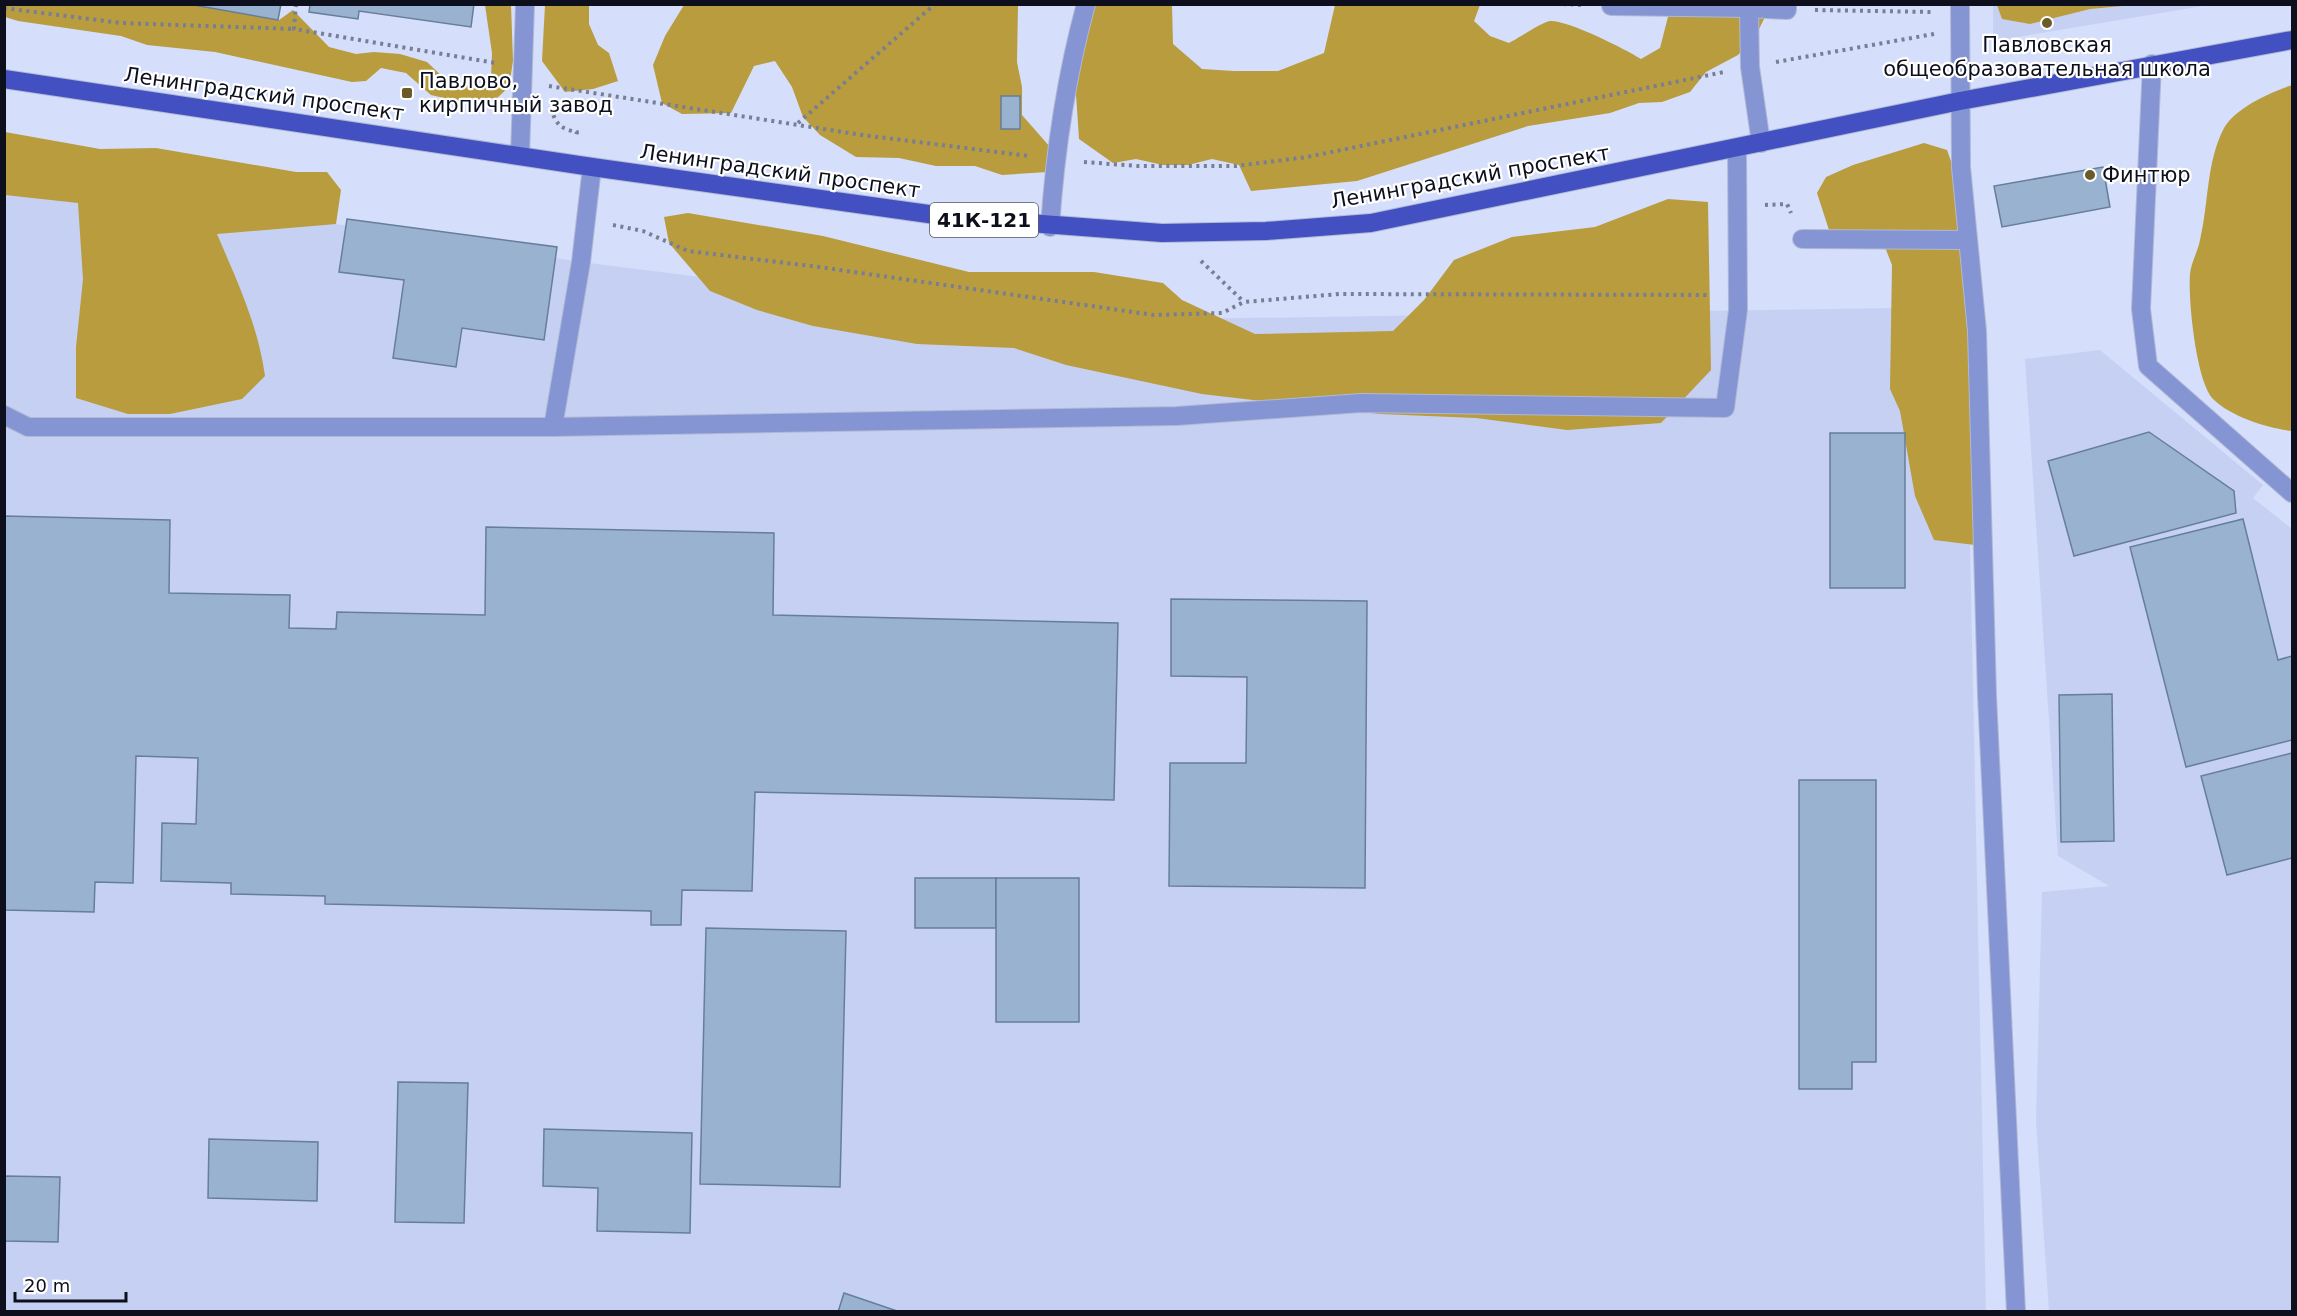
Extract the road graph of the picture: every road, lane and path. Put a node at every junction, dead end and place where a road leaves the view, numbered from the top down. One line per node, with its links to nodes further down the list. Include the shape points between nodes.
1 (296, 4): 11 (path)
2 (525, 4): 15 (street)
3 (935, 4): 18 (path)
4 (1086, 4): 22 (street)
5 (1650, 5): 6 (street); 9 (street)
6 (1611, 6)
7 (1787, 7): 9 (street); 10 (path)
8 (4, 8): 11 (path, via 121,23)
9 (1749, 8): 14 (street)
10 (1960, 15): 14 (path); 17 (street)
11 (294, 29): 15 (path)
12 (2292, 39): 13 (main road, Ленинградский проспект / 41К-121)
13 (2152, 64): 17 (main road, Ленинградский проспект / 41К-121); 34 (street, via 2141,309 2148,366)
14 (1750, 67): 19 (street); 22 (path, via 1307,157 1236,166 1138,166)
15 (522, 75): 18 (path, via 621,99); 21 (street)
16 (4, 79): 21 (main road, Ленинградский проспект / 41К-121)
17 (1960, 101): 19 (main road, Ленинградский проспект / 41К-121); 28 (street)
18 (797, 124): 22 (path)
19 (1761, 143): 20 (main road, Ленинградский проспект / 41К-121)
20 (1737, 148): 24 (street); 26 (main road, Ленинградский проспект / 41К-121, via 1371,223 1184,232)
21 (520, 156): 23 (main road, Ленинградский проспект / 41К-121)
22 (1055, 159): 26 (street)
23 (592, 167): 25 (street); 26 (main road, Ленинградский проспект / 41К-121, via 950,217)
24 (1738, 206): 27 (path, via 1787,204); 30 (street)
25 (586, 219): 31 (path, via 644,231 688,251 1096,308 1154,315 1222,313); 33 (street)
26 (1050, 226)
27 (1803, 239): 28 (street)
28 (1968, 240): 35 (street, via 1977,331 1988,707)
29 (1197, 257): 31 (path)
30 (1738, 296): 31 (path, via 1340,294); 33 (street, via 1725,408 1361,403 1177,416)
31 (1244, 302)
32 (4, 415): 33 (street, via 28,427)
33 (553, 427)
34 (2292, 493)
35 (2016, 1311)

